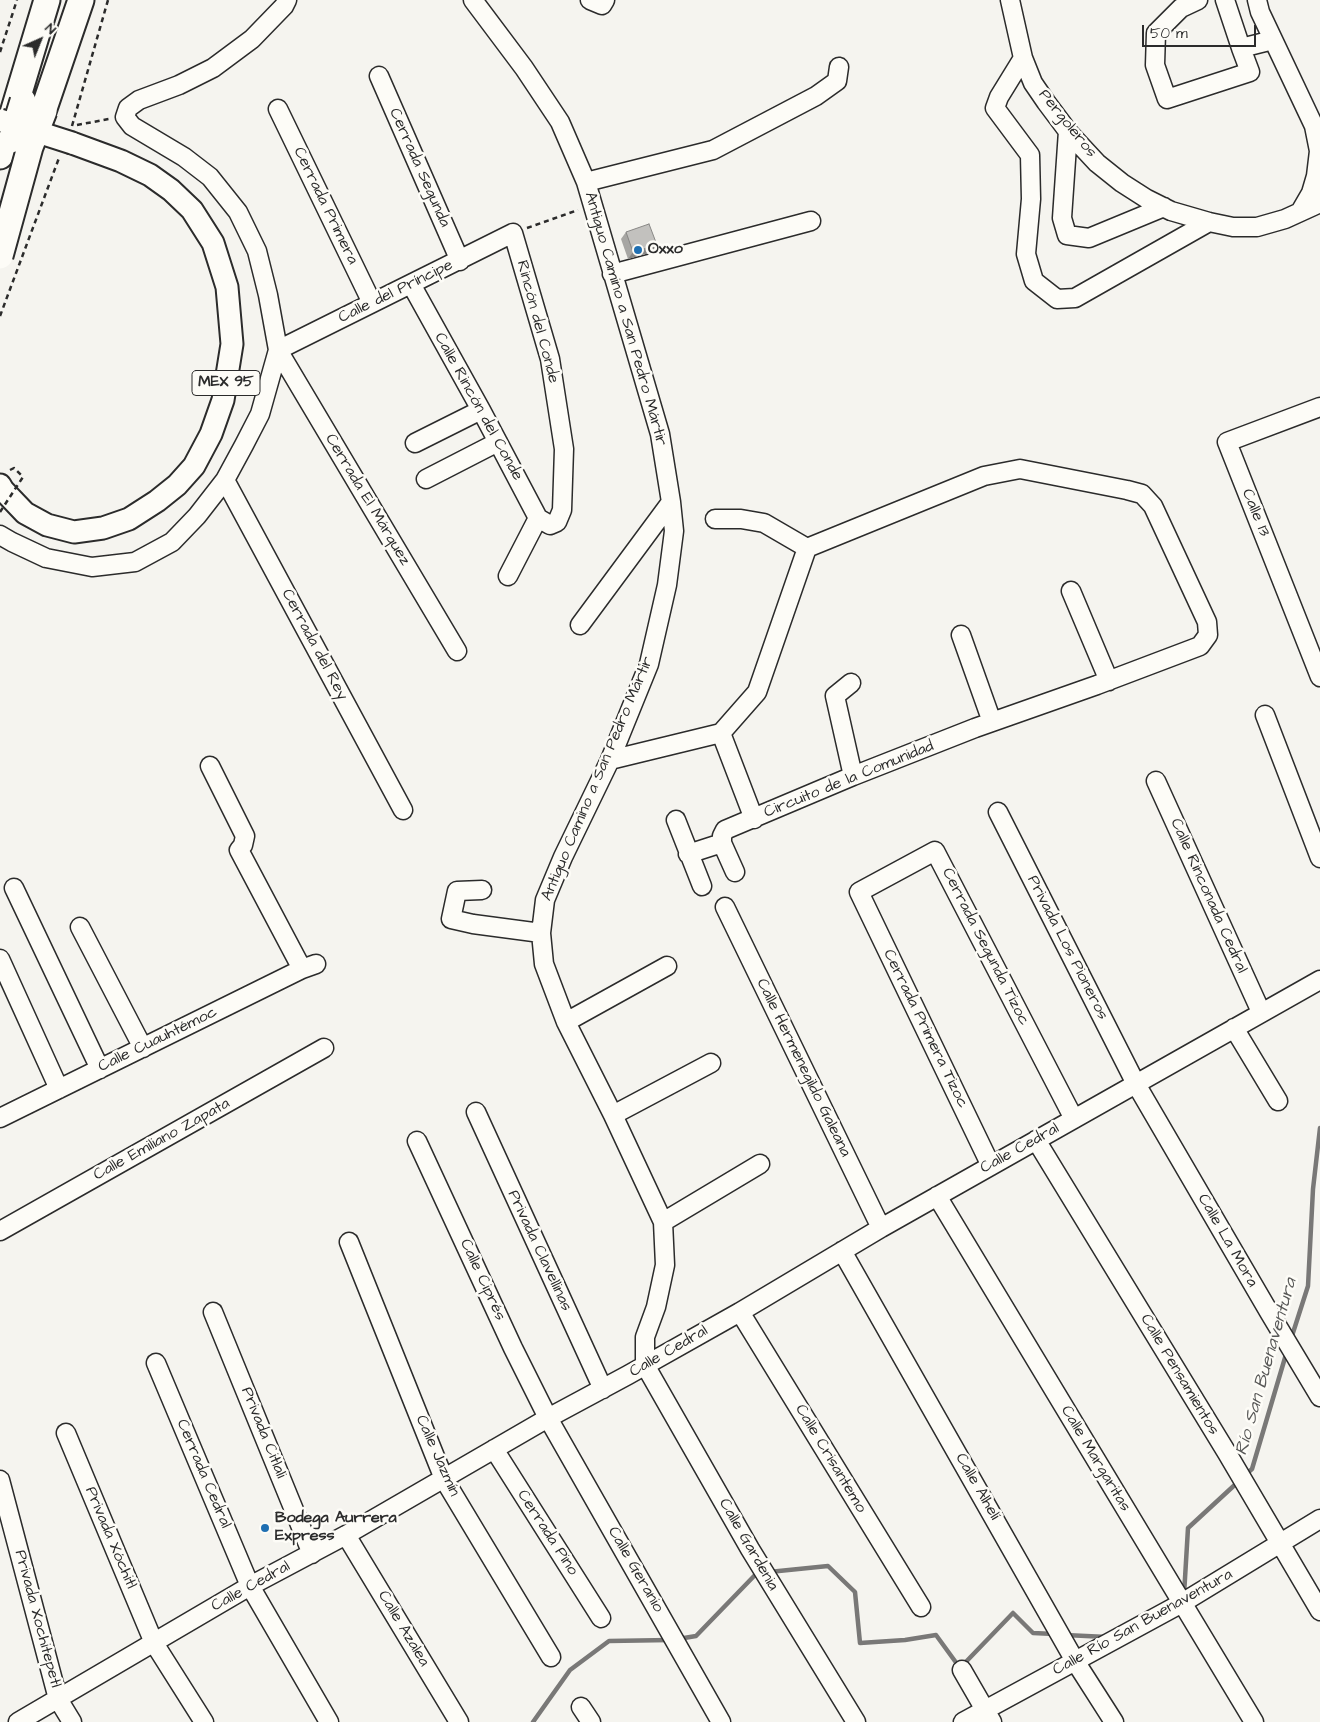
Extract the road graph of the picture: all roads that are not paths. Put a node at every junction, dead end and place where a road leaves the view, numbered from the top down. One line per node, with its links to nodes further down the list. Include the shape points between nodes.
1 (82, 0): 30 (highway, via 54,76); 31 (highway, bridge, via 30,147)
2 (287, 0): 36 (street, via 252,39 213,68 139,100 128,108 125,116 132,126 184,157 210,178 238,212 257,251)
3 (473, 0): 23 (street, Antiguo Camino a San Pedro Mártir, via 560,122)
4 (590, 0): 5 (street, via 602,5)
5 (605, 0)
6 (1010, 0): 14 (street, Pergoleros)
7 (1198, 0): 11 (street)
8 (1225, 0): 13 (street)
9 (1257, 0): 12 (street)
10 (49, 1): 21 (highway); 22 (highway, bridge)
11 (1179, 4): 13 (street, via 1156,33 1155,65 1167,99 1250,72)
12 (1274, 40): 13 (street); 19 (street)
13 (1241, 48)
14 (1023, 58): 20 (street, Pergoleros, via 1033,83); 28 (street, via 998,97 995,108 1030,155 1031,199 1026,254 1034,281 1057,299 1075,298)
15 (839, 67): 23 (street, via 837,81 816,96 713,150)
16 (379, 76): 32 (street, Cerrada Segunda)
17 (278, 109): 35 (street, Cerrada Primera)
18 (0, 120): 43 (main road, MEX 95, bridge, via 67,148 121,161 150,175 192,210 213,243 227,287 232,344 223,400 211,434 194,466 177,485 128,519 103,528 74,532 48,525 24,513)
19 (1317, 130): 26 (street, via 1316,176)
20 (1068, 131): 25 (street, Pergoleros, via 1098,163 1147,199); 25 (street, via 1062,218 1067,235 1089,238)
21 (0, 156)
22 (0, 175)
23 (586, 182): 33 (street, Antiguo Camino a San Pedro Mártir)
24 (1320, 203): 26 (street, Pergoleros)
25 (1164, 207): 28 (street, Pergoleros)
26 (1300, 212): 28 (street, Pergoleros, via 1285,220 1257,227)
27 (811, 221): 33 (street)
28 (1209, 222)
29 (513, 233): 32 (street, Calle del Príncipe); 46 (street, Rincón del Conde, via 550,359 564,449 562,510 557,522)
30 (0, 249)
31 (0, 256)
32 (460, 261): 34 (street, Calle del Príncipe)
33 (612, 274): 44 (street, Antiguo Camino a San Pedro Mártir, via 660,434)
34 (411, 284): 35 (street, Calle del Príncipe); 38 (street, Calle Rincón del Conde)
35 (372, 304): 36 (street, Calle del Príncipe)
36 (278, 350): 41 (street, via 260,414); 54 (street, Cerrada El Márquez)
37 (1320, 407): 53 (street, Calle 13, via 1226,442)
38 (481, 410): 39 (street, Calle Rincón del Conde); 40 (street)
39 (498, 442): 42 (street); 46 (street, Calle Rincón del Conde)
40 (415, 443)
41 (225, 480): 47 (street, via 172,542 135,562 92,566 46,558); 65 (street, Cerrada del Rey)
42 (426, 480)
43 (0, 485)
44 (672, 502): 51 (street); 61 (street, Antiguo Camino a San Pedro Mártir, via 674,531 667,585 649,664)
45 (715, 519): 48 (street, via 764,523)
46 (544, 522): 49 (street, Rincón del Conde)
47 (0, 535)
48 (807, 548): 56 (street, Circuito de la Comunidad, via 984,476 1020,469 1142,494 1154,506 1207,622 1208,635 1200,646); 60 (street, via 757,692)
49 (508, 576)
50 (1071, 592): 56 (street)
51 (580, 625)
52 (961, 635): 59 (street)
53 (1315, 650): 55 (street, Calle 13)
54 (457, 651)
55 (1320, 677)
56 (1108, 681): 59 (street, Circuito de la Comunidad)
57 (851, 683): 63 (street, via 835,696)
58 (1265, 715): 71 (street)
59 (992, 722): 63 (street, Circuito de la Comunidad)
60 (721, 733): 61 (street); 68 (street, Circuito de la Comunidad)
61 (610, 760): 79 (street, Antiguo Camino a San Pedro Mártir, via 545,900)
62 (210, 766): 86 (street, Calle Cuauhtémoc, via 246,836 239,850 309,967)
63 (853, 776): 68 (street, Circuito de la Comunidad)
64 (1156, 781): 83 (street, Calle Rinconada Cedral)
65 (403, 810)
66 (998, 812): 90 (street, Privada Los Pioneros)
67 (676, 820): 70 (street)
68 (754, 820): 69 (street, via 725,830)
69 (722, 843): 70 (street); 72 (street)
70 (688, 854): 73 (street)
71 (1320, 858)
72 (735, 872)
73 (702, 886)
74 (14, 888): 89 (street)
75 (482, 890): 79 (street, via 457,891 451,918)
76 (860, 892): 96 (street, Cerrada Segunda Tizoc, via 935,851); 100 (street, Cerrada Primera Tizoc)
77 (725, 907): 103 (street, Calle Hermenegildo Galeana)
78 (80, 927): 86 (street)
79 (541, 933): 84 (street, Antiguo Camino a San Pedro Mártir, via 544,964)
80 (0, 959): 91 (street)
81 (667, 966): 84 (street)
82 (1320, 980): 83 (street, Calle Cedral)
83 (1261, 1012): 85 (street, Calle Cedral)
84 (566, 1022): 94 (street, Antiguo Camino a San Pedro Mártir)
85 (1234, 1028): 90 (street, Calle Cedral); 92 (street)
86 (143, 1048): 89 (street, Calle Cuauhtémoc)
87 (324, 1048): 104 (street, Calle Emiliano Zapata)
88 (711, 1063): 94 (street)
89 (100, 1069): 91 (street, Calle Cuauhtémoc)
90 (1136, 1084): 96 (street, Calle Cedral); 112 (street, Calle La Mora)
91 (59, 1089): 95 (street, Calle Cuauhtémoc)
92 (1278, 1101)
93 (476, 1112): 111 (street, Privada Clavellinas)
94 (613, 1115): 102 (street, Antiguo Camino a San Pedro Mártir)
95 (0, 1118)
96 (1074, 1119): 97 (street, Calle Cedral)
97 (1036, 1140): 100 (street, Calle Cedral); 120 (street, Calle Pensamientos)
98 (417, 1141): 113 (street, Calle Ciprés)
99 (760, 1164): 102 (street)
100 (991, 1166): 101 (street, Calle Cedral)
101 (937, 1196): 103 (street, Calle Cedral); 123 (street, Calle Margaritas)
102 (663, 1222): 110 (street, Antiguo Camino a San Pedro Mártir, via 665,1265 656,1307 644,1337)
103 (880, 1228): 106 (street, Calle Cedral)
104 (0, 1231)
105 (349, 1242): 117 (street, Calle Jazmín)
106 (842, 1250): 108 (street, Calle Cedral); 128 (street, Calle Alhelí)
107 (213, 1312): 121 (street, Privada Citlali)
108 (740, 1312): 110 (street, Calle Cedral); 124 (street, Calle Crisantemo)
109 (156, 1362): 122 (street, Cerrada Cedral)
110 (645, 1365): 111 (street, Calle Cedral); 141 (street, Calle Gardenia, via 777,1595)
111 (603, 1389): 113 (street, Calle Cedral)
112 (1320, 1397)
113 (548, 1418): 115 (street, Calle Cedral); 140 (street, Calle Geranio)
114 (66, 1433): 127 (street, Privada Xóchitl)
115 (494, 1449): 117 (street, Calle Cedral); 126 (street, Cerrada Pino)
116 (0, 1480): 131 (street, Privada Xochitepetl)
117 (444, 1480): 119 (street, Calle Cedral); 129 (street, Calle Jazmín)
118 (1320, 1519): 120 (street, Calle Río San Buenaventura)
119 (346, 1536): 121 (street, Calle Cedral); 138 (street, Calle Azalea)
120 (1280, 1543): 123 (street, Calle Río San Buenaventura); 125 (street, Calle Pensamientos)
121 (312, 1554): 122 (street, Calle Cedral)
122 (250, 1586): 127 (street, Calle Cedral); 137 (street, Cerrada Cedral)
123 (1179, 1597): 128 (street, Calle Río San Buenaventura); 144 (street, Calle Margaritas)
124 (921, 1607)
125 (1320, 1610)
126 (601, 1618)
127 (154, 1643): 131 (street, Calle Cedral); 136 (street, Privada Xóchitl)
128 (1071, 1654): 133 (street, Calle Río San Buenaventura); 143 (street, Calle Alhelí)
129 (551, 1656)
130 (962, 1670): 133 (street)
131 (58, 1699): 134 (street, Calle Cedral); 135 (street, Privada Xochitepetl)
132 (581, 1706): 139 (street)
133 (988, 1716): 142 (street, Calle Río San Buenaventura)
134 (18, 1722)
135 (72, 1722)
136 (204, 1722)
137 (329, 1722)
138 (459, 1722)
139 (591, 1722)
140 (721, 1722)
141 (856, 1722)
142 (963, 1722)
143 (1114, 1722)
144 (1254, 1722)

